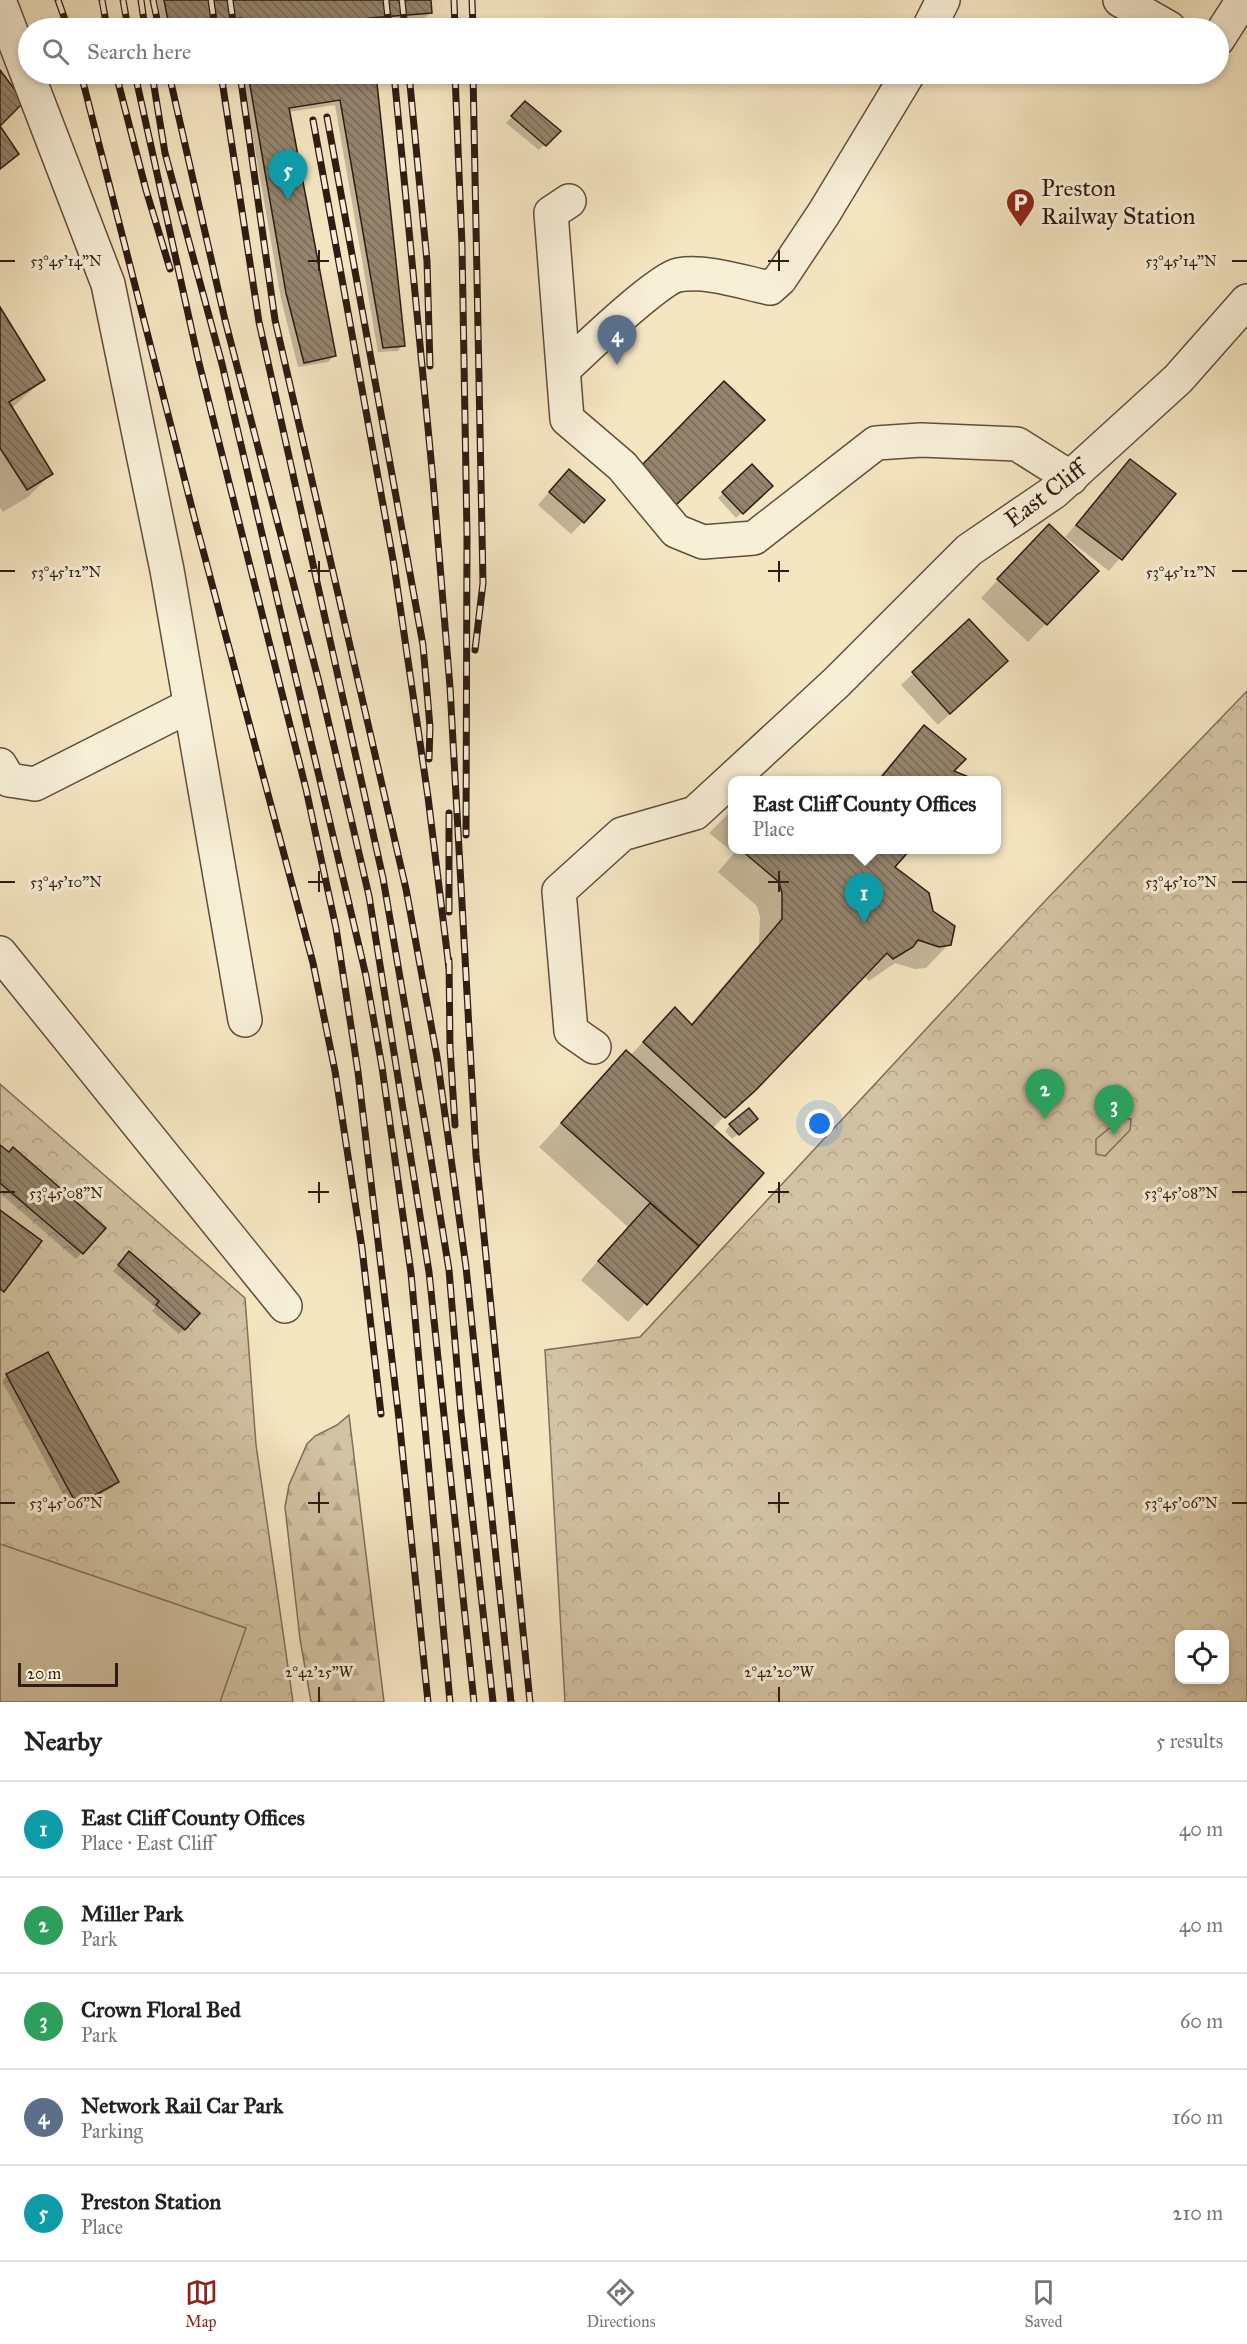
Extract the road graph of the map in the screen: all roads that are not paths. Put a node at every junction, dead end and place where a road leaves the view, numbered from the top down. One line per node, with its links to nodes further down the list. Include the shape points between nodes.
1 (943, 0): 5 (street)
2 (1120, 0): 6 (street)
3 (1243, 0): 7 (street)
4 (0, 3): 8 (street)
5 (934, 18)
6 (1152, 18)
7 (1229, 22)
8 (18, 50)
9 (31, 84): 15 (street, via 108,284 167,570)
10 (902, 84): 13 (street, via 824,213 770,288 708,275 676,275 626,312)
11 (569, 201): 13 (street, via 551,213)
12 (1247, 301): 14 (street, East Cliff, via 1178,379)
13 (564, 369): 14 (street, via 567,418 622,466 676,531 703,542 754,538 876,442 1017,444)
14 (1071, 478): 17 (street, East Cliff, via 969,550 837,682)
15 (189, 706): 16 (street, via 35,784 9,780); 20 (street)
16 (0, 765)
17 (735, 776)
18 (728, 783): 21 (street, East Cliff, via 695,813 622,834 559,891 571,1031)
19 (0, 953): 22 (street)
20 (245, 1020)
21 (594, 1047)
22 (285, 1306)

